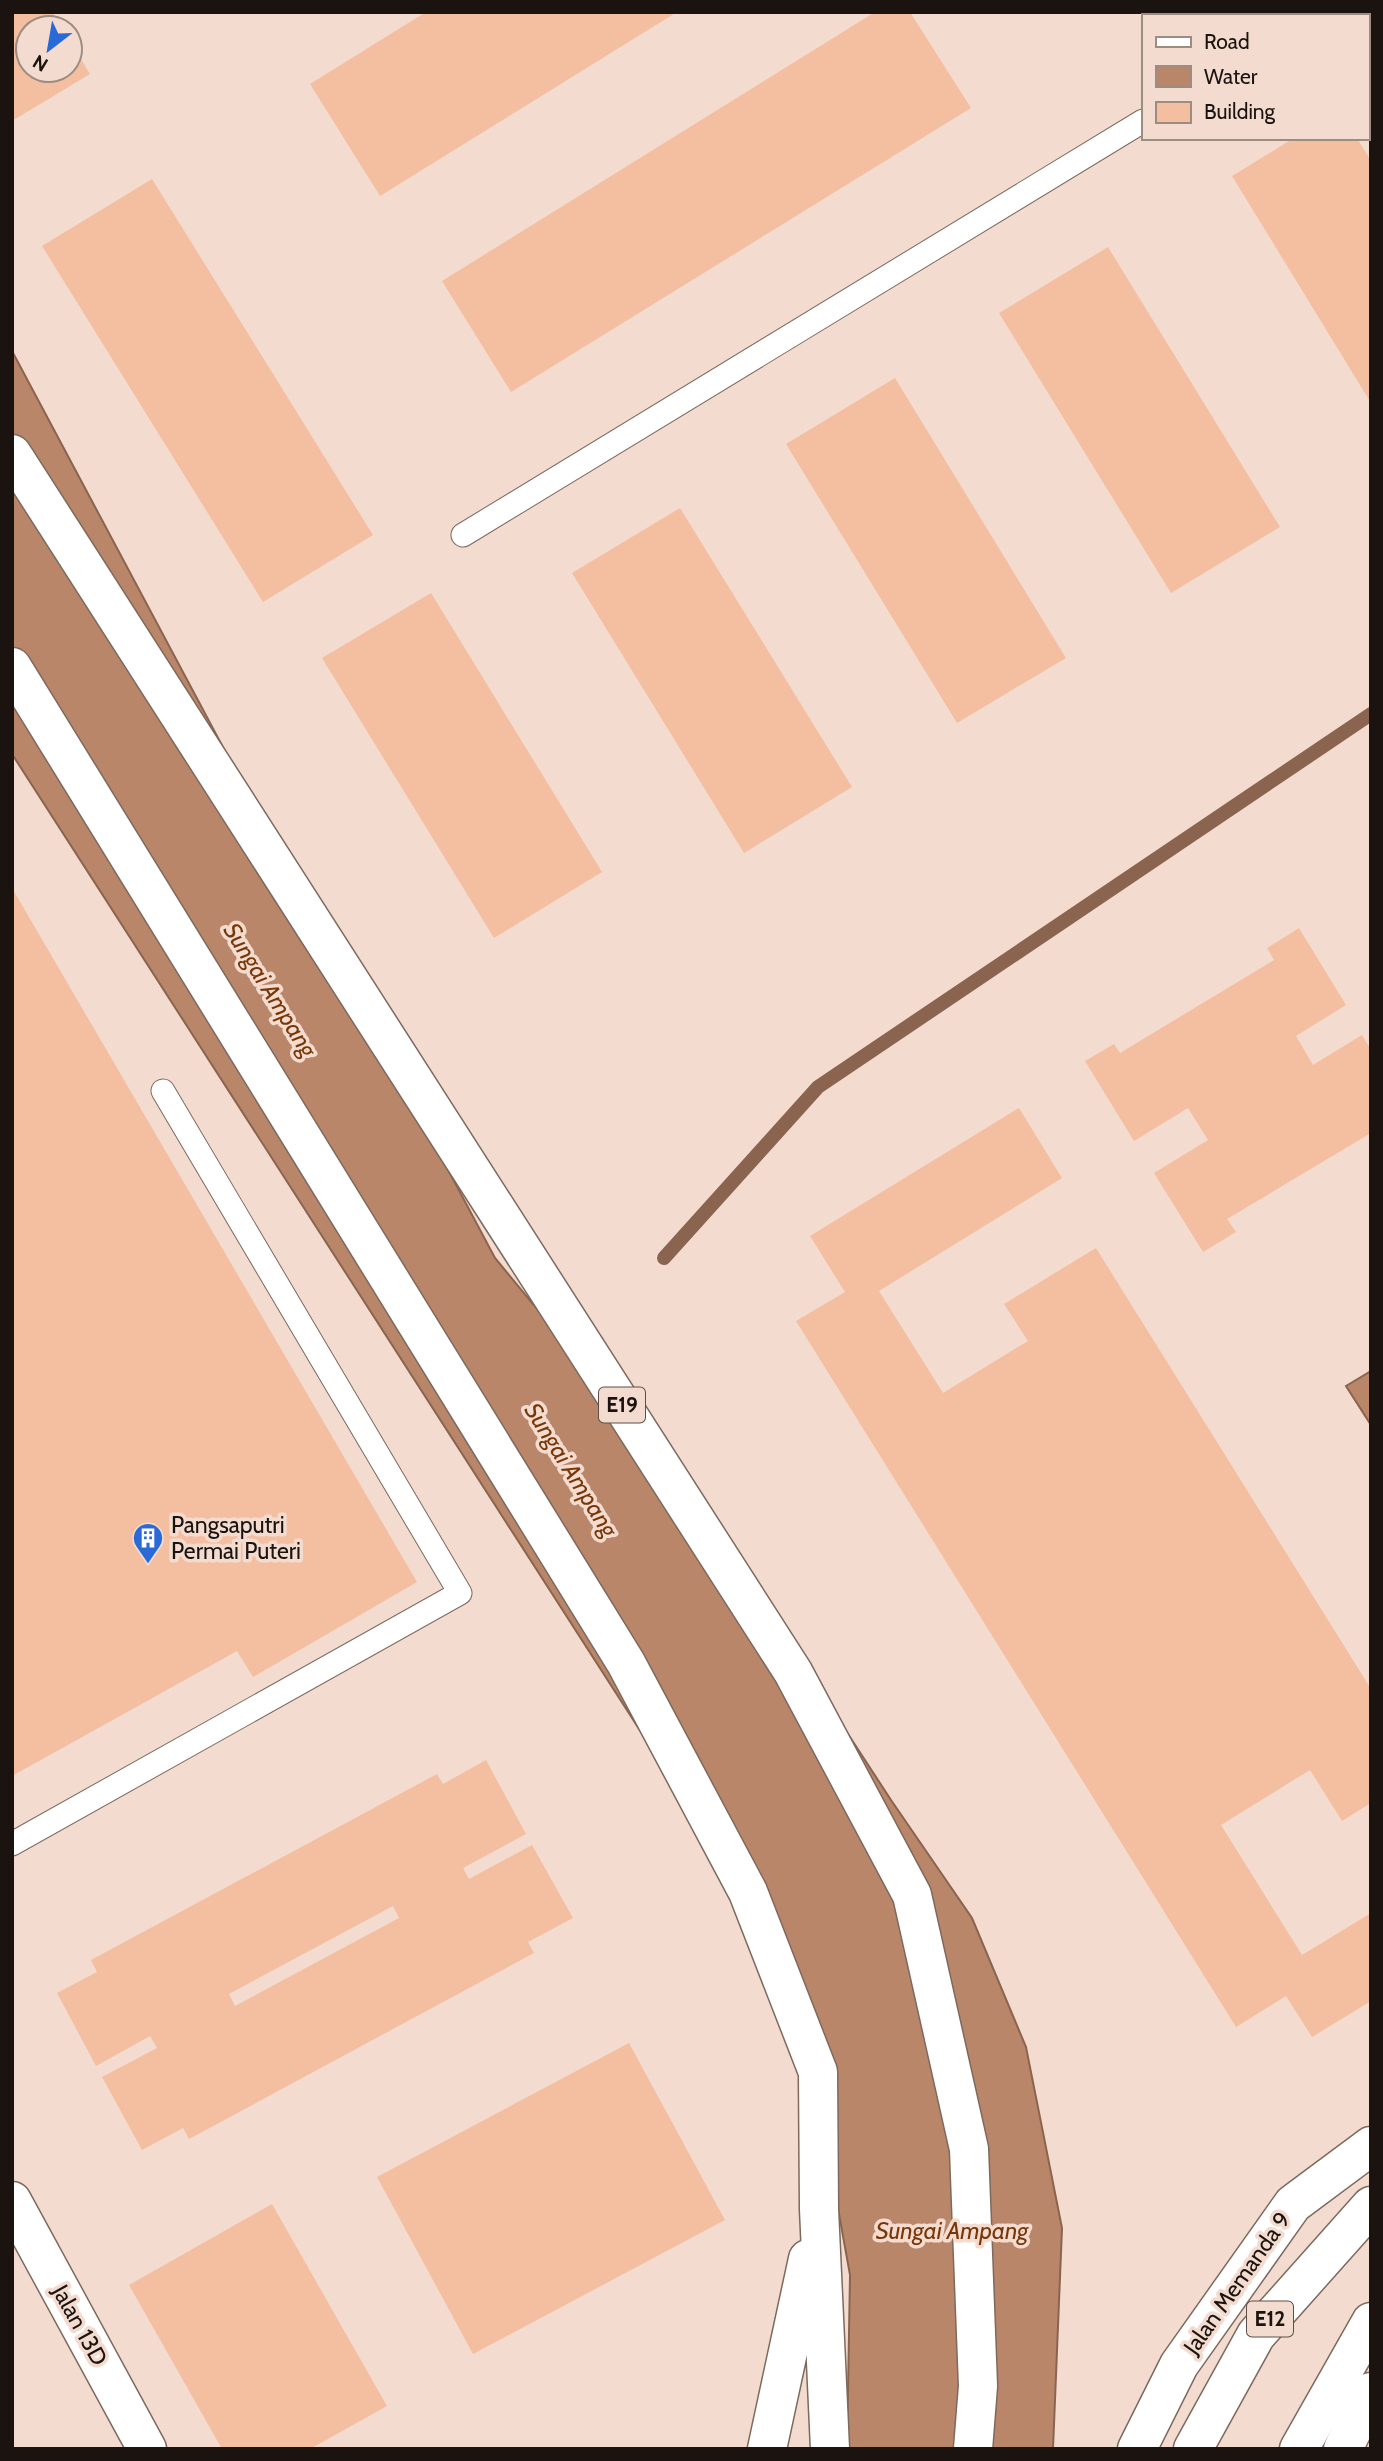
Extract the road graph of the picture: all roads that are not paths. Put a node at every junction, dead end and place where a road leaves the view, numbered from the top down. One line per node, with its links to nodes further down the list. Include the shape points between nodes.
1 (1142, 122): 3 (lane)
2 (12, 454): 16 (main road, E19, via 793,1672 912,1895 969,2149 978,2386)
3 (463, 535)
4 (12, 667): 10 (main road, via 626,1663 742,1880 818,2072)
5 (163, 1091): 6 (lane, via 460,1593)
6 (12, 1844)
7 (1371, 2146): 17 (main road, Jalan Memanda 9, via 1293,2204 1179,2365)
8 (12, 2201): 13 (main road, Jalan 13D)
9 (1371, 2206): 18 (main road, E12, via 1256,2335)
10 (819, 2209): 14 (main road); 15 (main road)
11 (1371, 2322): 19 (main road)
12 (1371, 2392): 20 (main road)
13 (147, 2449)
14 (766, 2449)
15 (830, 2449)
16 (973, 2449)
17 (1136, 2449)
18 (1193, 2449)
19 (1299, 2449)
20 (1343, 2449)

